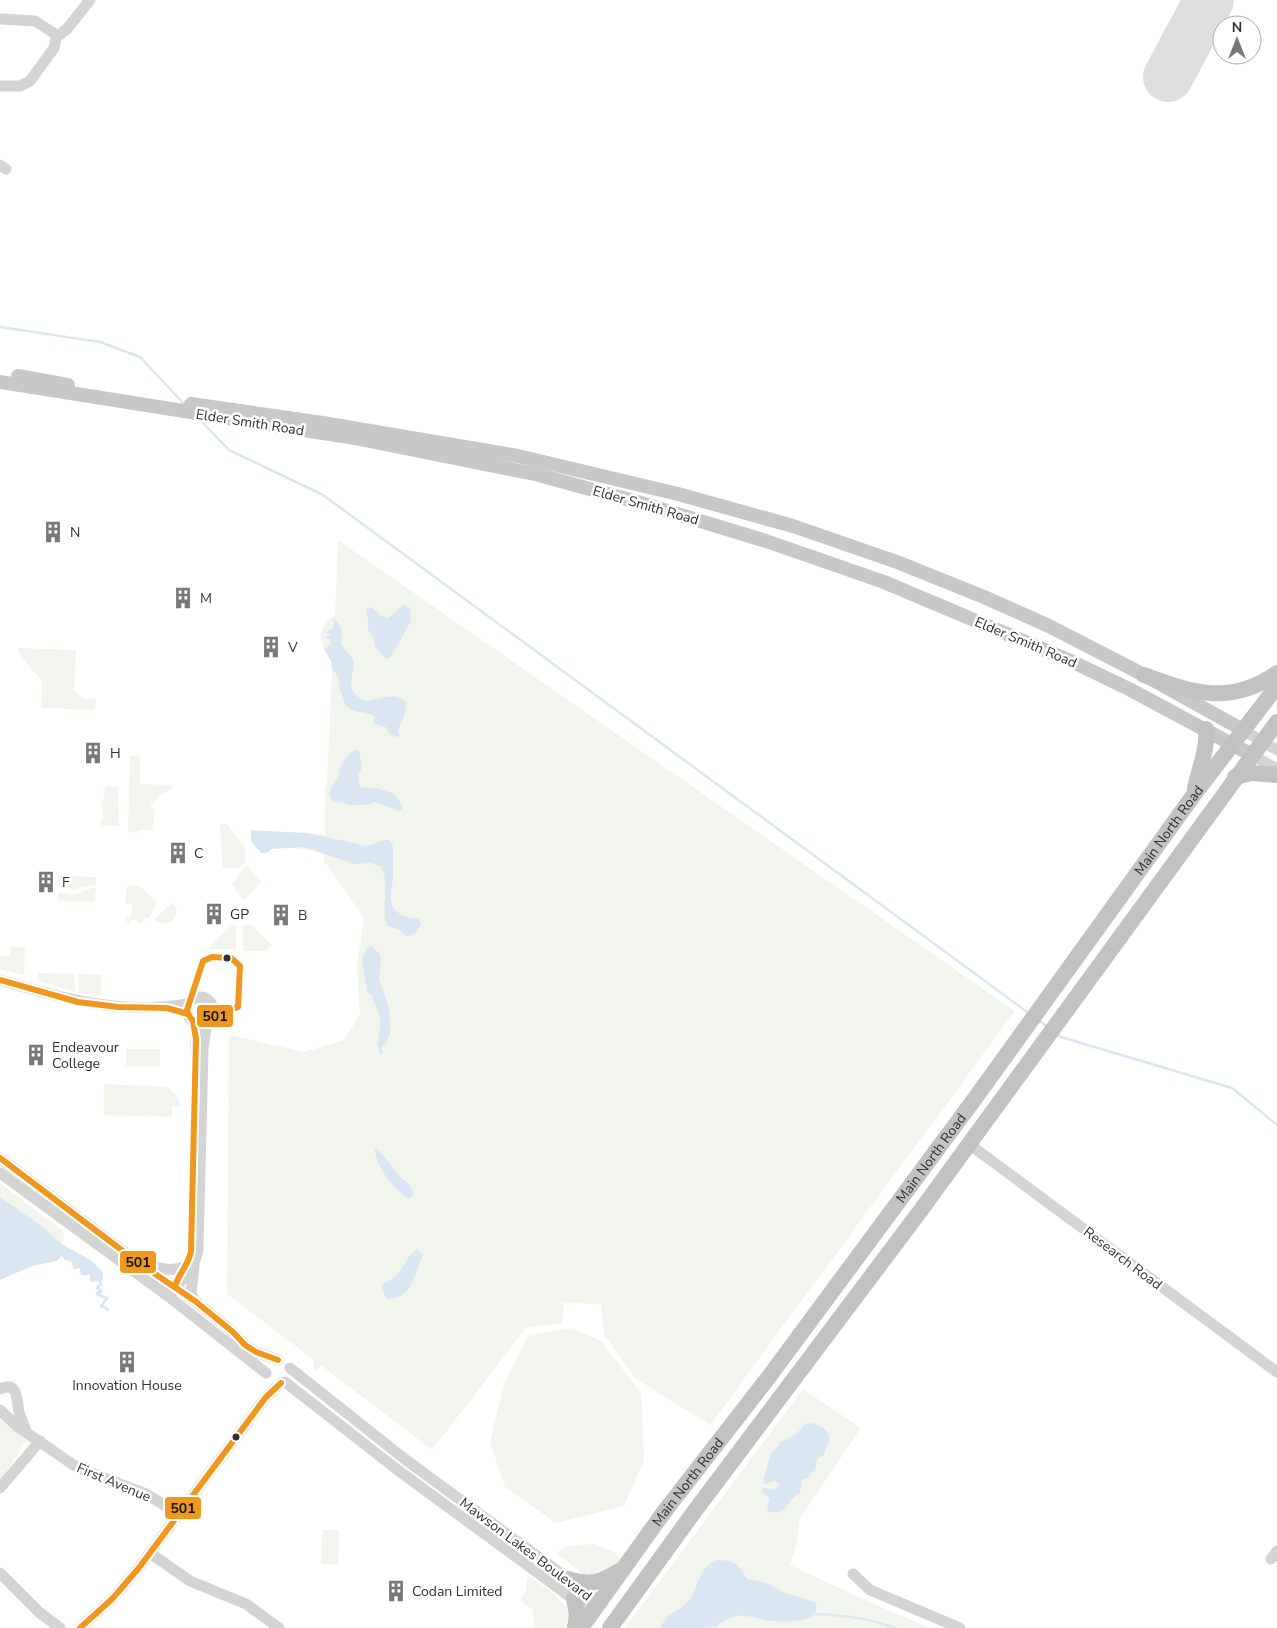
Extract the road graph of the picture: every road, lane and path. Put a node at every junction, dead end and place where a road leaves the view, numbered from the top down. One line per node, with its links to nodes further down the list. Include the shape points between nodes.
1 (90, 0): 3 (street, via 63,34)
2 (0, 19): 3 (street, via 35,20)
3 (57, 34): 4 (street, via 54,48 30,80 20,86)
4 (0, 86)
5 (0, 373): 7 (main road, Elder Smith Road)
6 (0, 382): 7 (main road, Elder Smith Road)
7 (174, 406): 8 (main road, Elder Smith Road)
8 (208, 411): 9 (main road, Elder Smith Road, via 341,426 508,454); 10 (main road, Elder Smith Road, via 535,474)
9 (667, 491): 10 (main road, via 658,498); 11 (main road); 13 (main road, Elder Smith Road, via 793,526 897,562 1049,626)
10 (641, 503): 11 (main road, Elder Smith Road)
11 (685, 516): 16 (main road, Elder Smith Road, via 884,582 1073,662)
12 (1277, 673): 13 (highway, via 1267,681 1231,694 1178,688)
13 (1144, 675): 17 (main road, Elder Smith Road)
14 (1277, 686): 17 (highway, Main North Road)
15 (1277, 722): 18 (highway, Main North Road)
16 (1206, 729): 19 (main road, Elder Smith Road); 25 (highway, via 1205,750)
17 (1244, 730): 18 (street); 19 (highway, Main North Road)
18 (1262, 741): 20 (street); 21 (highway, Main North Road)
19 (1233, 743): 21 (main road, Elder Smith Road); 25 (highway, Main North Road)
20 (1277, 750)
21 (1252, 754): 22 (street); 24 (highway, Main North Road)
22 (1277, 769)
23 (1277, 775): 24 (highway, via 1252,773)
24 (1235, 777): 30 (highway, Main North Road)
25 (1193, 796): 29 (highway, Main North Road)
26 (0, 980): 27 (street, via 78,1002 167,1008)
27 (190, 1013): 28 (street, via 200,1023); 28 (street, via 195,998 200,997 212,1004 213,1012); 35 (street, via 196,1039)
28 (207, 1020): 35 (street, via 203,1050 199,1239)
29 (976, 1097): 30 (highway, via 966,1132); 31 (highway, Main North Road)
30 (969, 1144): 31 (highway, via 957,1142); 40 (street, Research Road); 52 (highway, Main North Road)
31 (934, 1152): 51 (highway, Main North Road)
32 (0, 1158): 34 (street)
33 (0, 1172): 36 (street)
34 (136, 1261): 35 (street, via 162,1269 178,1269); 36 (street)
35 (190, 1264): 36 (street); 37 (street, via 191,1294)
36 (172, 1292): 37 (street); 41 (street)
37 (195, 1302): 38 (street, via 256,1352)
38 (278, 1360): 39 (street); 41 (street, via 268,1365)
39 (290, 1368): 42 (street, via 289,1376); 55 (street, Mawson Lakes Boulevard, via 412,1464)
40 (1277, 1372)
41 (267, 1375): 42 (street, via 273,1383); 44 (street)
42 (283, 1382): 44 (street); 56 (street, Mawson Lakes Boulevard, via 398,1471)
43 (0, 1389): 46 (street, via 11,1388 16,1394)
44 (266, 1397): 49 (street)
45 (0, 1410): 46 (street, First Avenue)
46 (26, 1431): 47 (street, First Avenue)
47 (40, 1441): 48 (street); 49 (street, First Avenue, via 78,1468 146,1494)
48 (0, 1488)
49 (178, 1515): 50 (street)
50 (150, 1553): 61 (street, via 112,1599); 62 (street, via 190,1581 246,1604)
51 (625, 1567): 55 (highway, via 596,1582); 57 (highway, Main North Road)
52 (651, 1570): 57 (highway, via 618,1599); 66 (highway, Main North Road)
53 (0, 1573): 58 (street)
54 (853, 1574): 67 (street, via 870,1590)
55 (568, 1579): 57 (street, Mawson Lakes Boulevard, via 591,1596)
56 (574, 1599): 57 (street, Mawson Lakes Boulevard); 63 (highway)
57 (598, 1606): 64 (highway, Main North Road); 65 (highway)
58 (40, 1613): 59 (street); 60 (street)
59 (51, 1628)
60 (60, 1628)
61 (80, 1628)
62 (280, 1628)
63 (575, 1628)
64 (581, 1628)
65 (600, 1628)
66 (610, 1628)
67 (960, 1628)

